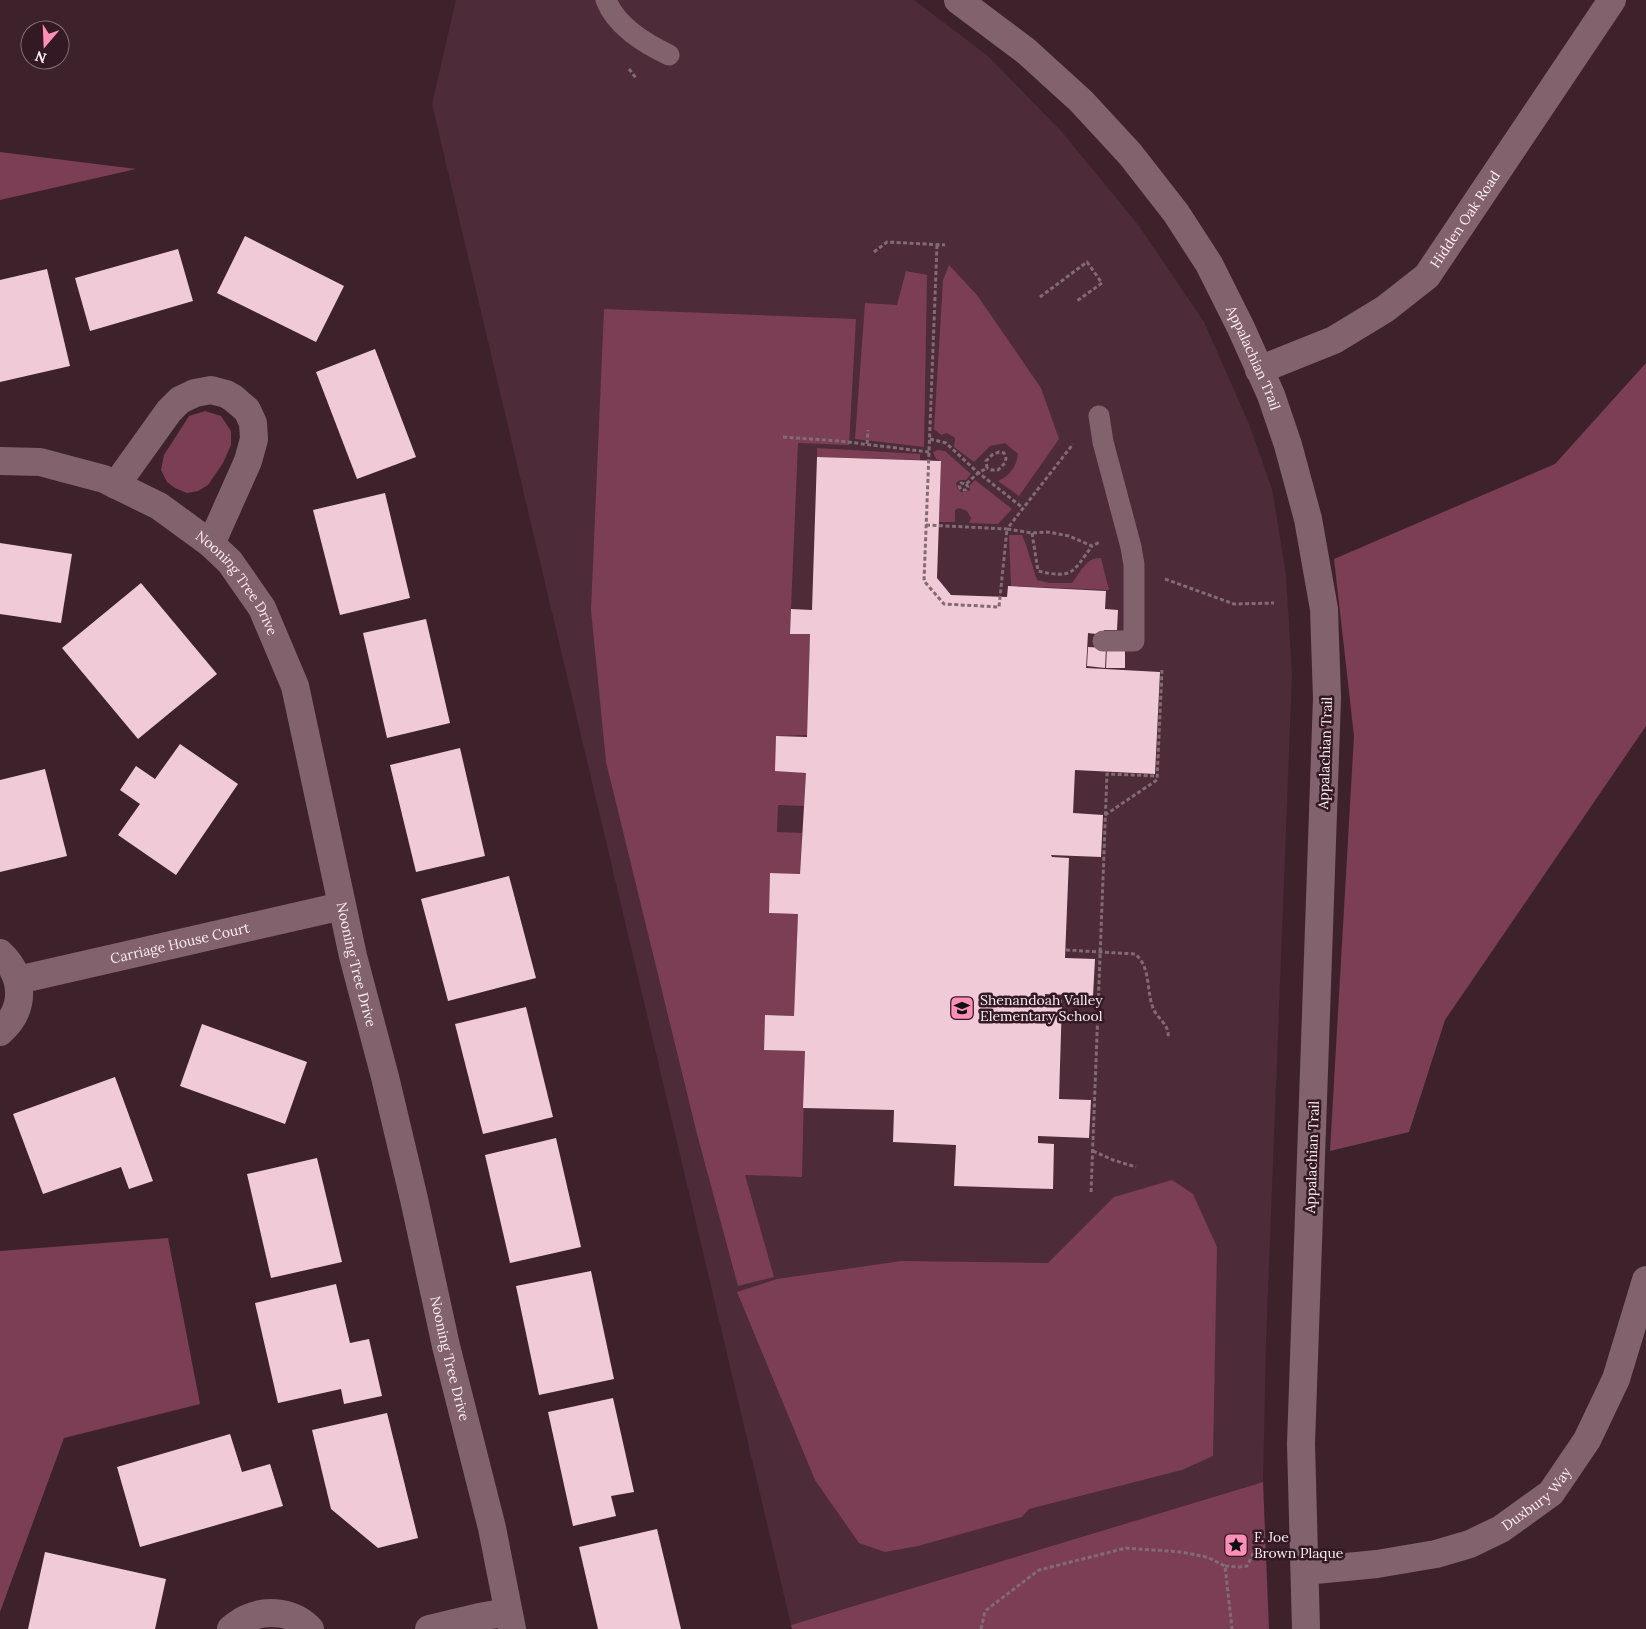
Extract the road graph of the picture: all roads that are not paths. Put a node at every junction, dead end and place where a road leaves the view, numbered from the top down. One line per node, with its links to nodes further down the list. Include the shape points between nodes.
1 (606, 0): 4 (lane, via 620,22 647,45)
2 (958, 0): 5 (street, Appalachian Trail, via 1032,57 1081,101 1130,154 1176,213 1209,264)
3 (1612, 0): 5 (street, Hidden Oak Road, via 1427,276 1385,309 1334,340)
4 (669, 55)
5 (1259, 370): 16 (street, Appalachian Trail, via 1288,445 1308,519 1324,609 1327,698 1301,1444)
6 (1099, 416): 10 (lane, via 1134,566 1134,641)
7 (0, 460): 8 (street, Nooning Tree Drive, via 40,462)
8 (116, 484): 9 (street, Nooning Tree Drive, via 159,506); 9 (street, via 180,400 195,392 211,390 233,398 246,410 253,423 254,439 248,461)
9 (211, 544): 11 (street, Nooning Tree Drive, via 230,562 262,608 295,686)
10 (1103, 641)
11 (342, 906): 13 (street, Carriage House Court); 17 (street, Nooning Tree Drive, via 492,1528)
12 (0, 954): 13 (street, via 12,966)
13 (18, 980): 14 (street, via 20,996 16,1011)
14 (0, 1032)
15 (1646, 1280): 16 (street, Duxbury Way, via 1616,1379 1587,1440 1551,1492 1501,1529 1470,1544 1436,1554 1377,1564)
16 (1305, 1571): 21 (street, Appalachian Trail)
17 (510, 1621): 20 (street, via 479,1617)
18 (231, 1629): 19 (street, via 247,1618 265,1613 284,1614 305,1623)
19 (310, 1629)
20 (429, 1629)
21 (1306, 1629)

